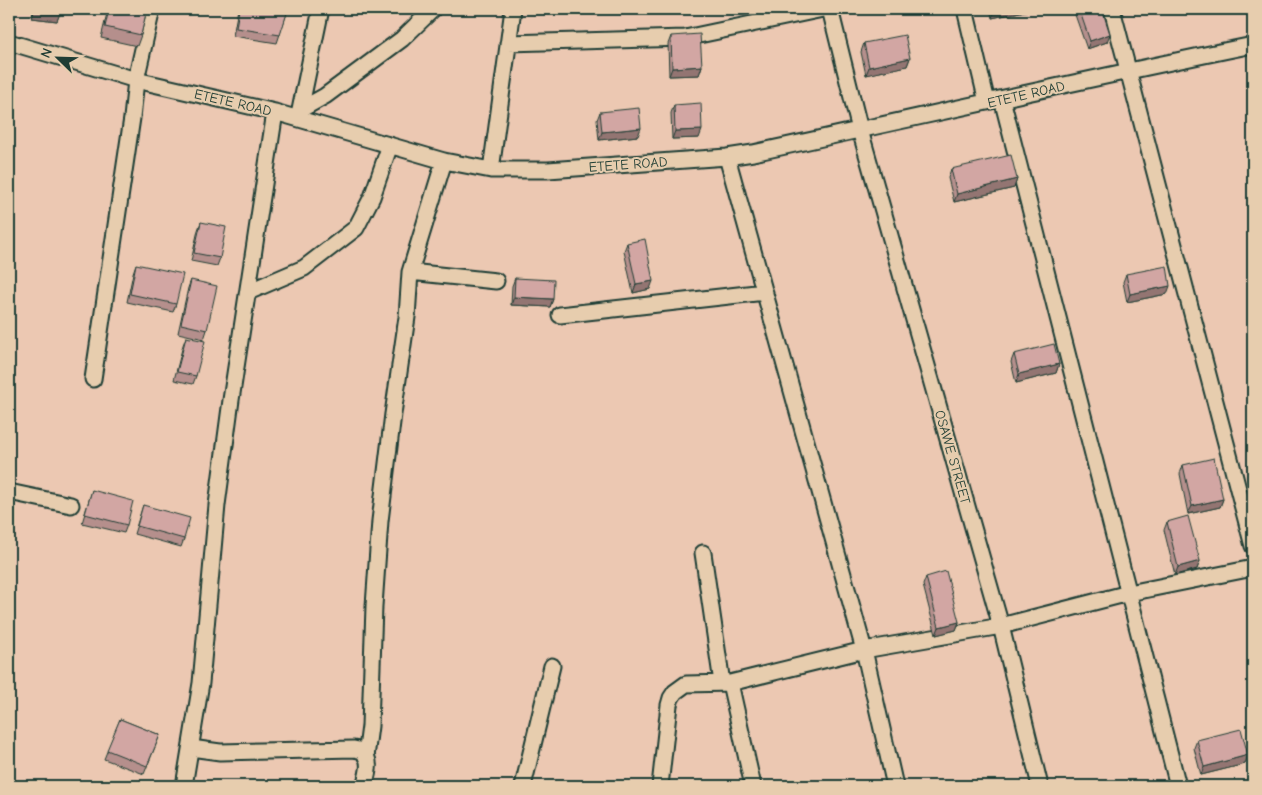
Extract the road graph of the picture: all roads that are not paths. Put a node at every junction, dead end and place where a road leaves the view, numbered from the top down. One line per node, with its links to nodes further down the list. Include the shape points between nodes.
1 (152, 9): 13 (street)
2 (321, 9): 17 (street)
3 (433, 9): 17 (street, via 402,39)
4 (513, 9): 10 (street)
5 (823, 9): 10 (street, via 685,38)
6 (830, 9): 18 (street, OSAWE STREET)
7 (965, 9): 15 (street)
8 (1112, 9): 12 (street)
9 (9, 42): 13 (street, ETETE ROAD)
10 (508, 43): 22 (street)
11 (1253, 45): 12 (street, ETETE ROAD)
12 (1128, 71): 14 (street, ETETE ROAD); 31 (street)
13 (136, 80): 16 (street, ETETE ROAD); 28 (street)
14 (1002, 99): 15 (street, ETETE ROAD); 34 (street)
15 (987, 102): 18 (street, ETETE ROAD)
16 (275, 112): 17 (street, ETETE ROAD); 25 (street)
17 (299, 114): 19 (street, ETETE ROAD)
18 (860, 130): 20 (street, ETETE ROAD); 35 (street, OSAWE STREET)
19 (390, 145): 21 (street, ETETE ROAD); 25 (street, via 372,198 356,228 304,268)
20 (728, 157): 22 (street, ETETE ROAD, via 548,170); 26 (street)
21 (444, 160): 22 (street, ETETE ROAD); 23 (street)
22 (491, 170)
23 (410, 272): 24 (street); 40 (street, via 380,521)
24 (496, 281)
25 (248, 292): 39 (street, via 217,505 201,683)
26 (765, 292): 27 (street); 36 (street)
27 (560, 315)
28 (93, 379)
29 (9, 492): 30 (street)
30 (72, 505)
31 (1253, 546)
32 (703, 553): 38 (street)
33 (1253, 568): 34 (street)
34 (1129, 593): 35 (street); 48 (street)
35 (1002, 626): 36 (street); 47 (street, OSAWE STREET)
36 (864, 650): 38 (street); 46 (street)
37 (552, 666): 43 (street)
38 (726, 683): 44 (street, via 686,684 671,698); 45 (street)
39 (191, 748): 40 (street, via 220,752 354,749 362,751); 41 (street)
40 (366, 757): 42 (street)
41 (184, 786)
42 (364, 786)
43 (523, 786)
44 (660, 786)
45 (753, 786)
46 (895, 786)
47 (1040, 786)
48 (1178, 786)

